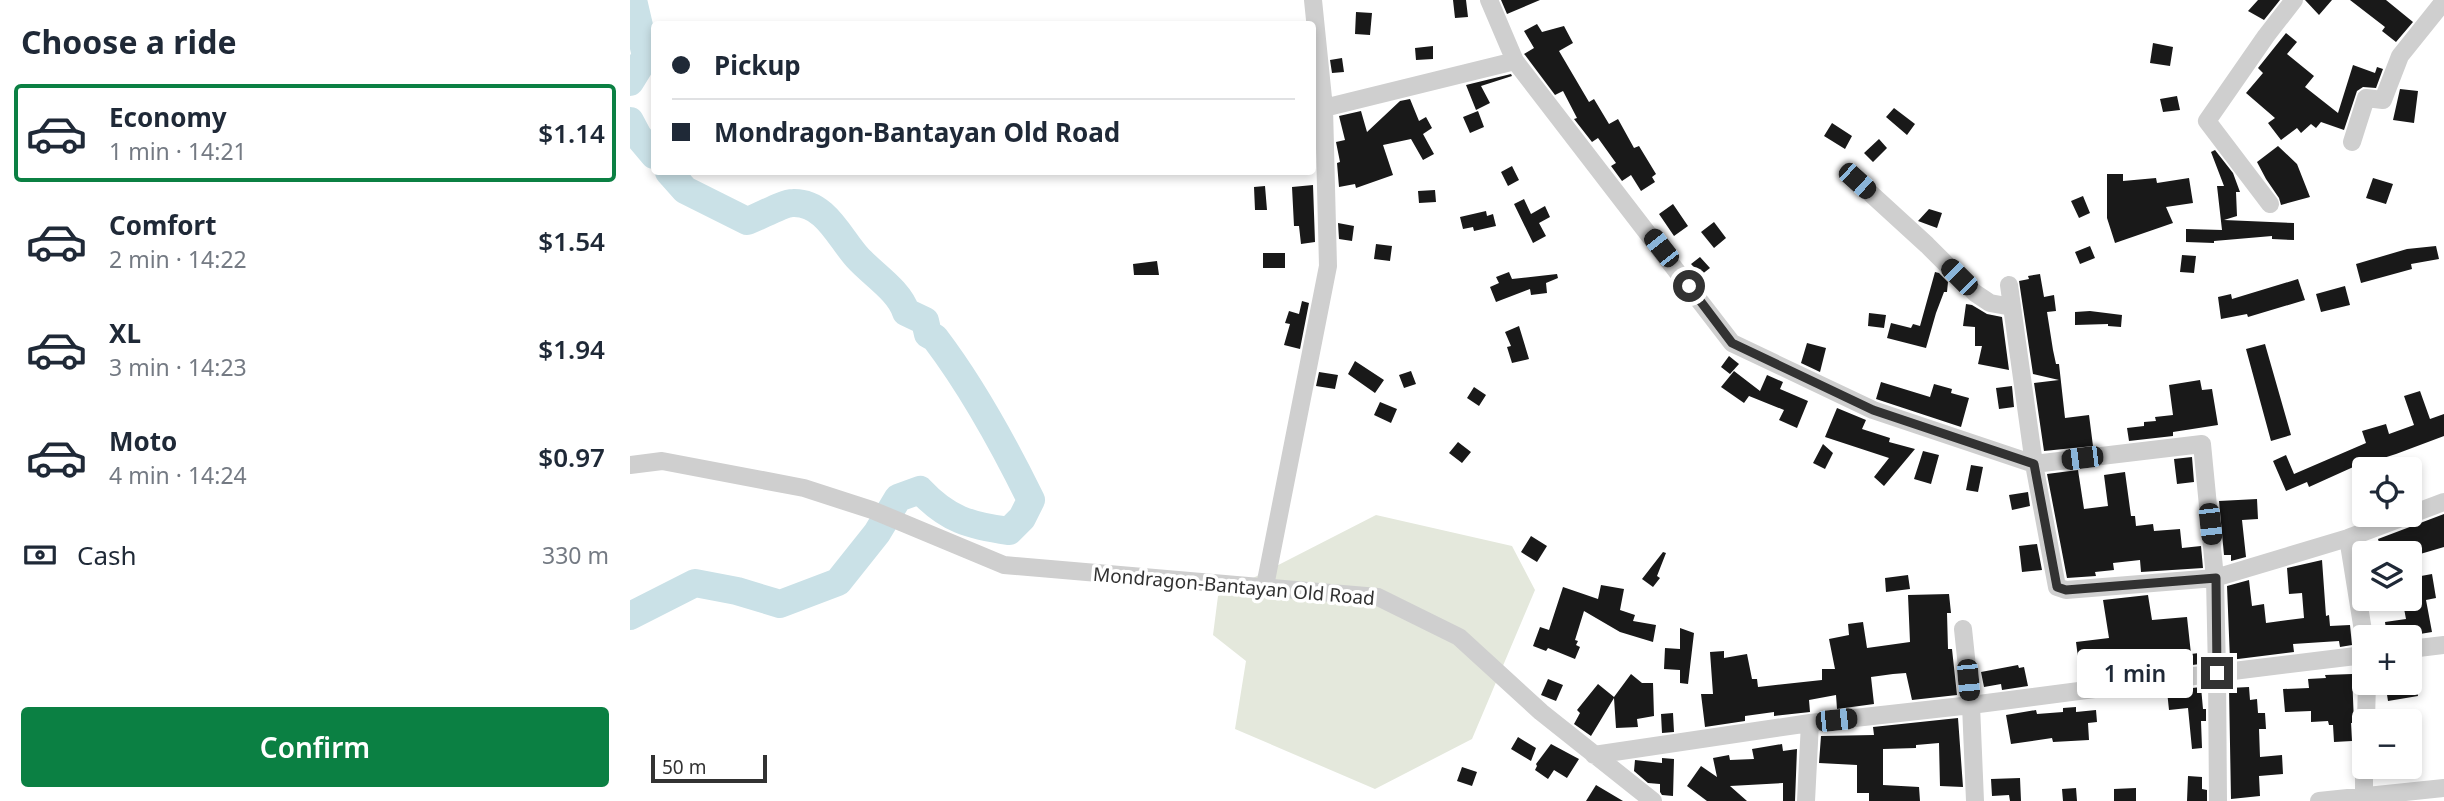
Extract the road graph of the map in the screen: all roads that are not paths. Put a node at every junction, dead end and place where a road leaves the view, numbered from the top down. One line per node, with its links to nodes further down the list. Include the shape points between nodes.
1 (1313, 0): 5 (street)
2 (1489, 0): 7 (street)
3 (2294, 0): 11 (street, via 2207,121)
4 (2444, 1): 9 (street, via 2400,55 2383,100 2367,98)
5 (1315, 21)
6 (1316, 29): 8 (street)
7 (1515, 61): 8 (street); 15 (street, via 1732,343 1873,410)
8 (1324, 108): 19 (street, via 1328,266)
9 (2352, 142)
10 (1857, 181): 13 (street, via 1975,293 1990,303)
11 (2270, 204)
12 (2009, 285): 13 (street)
13 (2012, 307): 15 (street)
14 (630, 464): 19 (street, Mondragon-Bantayan Old Road, via 662,461 804,488 872,510 1004,565)
15 (2034, 464): 18 (street, via 2057,587 2066,590); 18 (street, via 2202,444)
16 (2444, 502): 17 (street)
17 (2347, 538): 18 (street); 20 (street)
18 (2216, 578): 25 (street)
19 (1265, 586): 28 (street, Mondragon-Bantayan Old Road, via 1378,597 1459,637)
20 (2362, 625)
21 (1964, 629): 26 (street)
22 (2444, 645): 23 (street)
23 (2422, 648)
24 (2352, 656): 25 (street)
25 (2217, 673): 26 (street); 35 (street)
26 (1970, 705): 27 (street); 34 (street)
27 (1810, 723): 28 (street); 33 (street)
28 (1594, 755): 32 (street, Mondragon-Bantayan Old Road)
29 (2364, 779): 31 (street)
30 (2444, 788): 31 (street)
31 (2363, 799): 36 (street)
32 (1653, 801)
33 (1806, 801)
34 (1975, 801)
35 (2218, 801)
36 (2319, 801)

